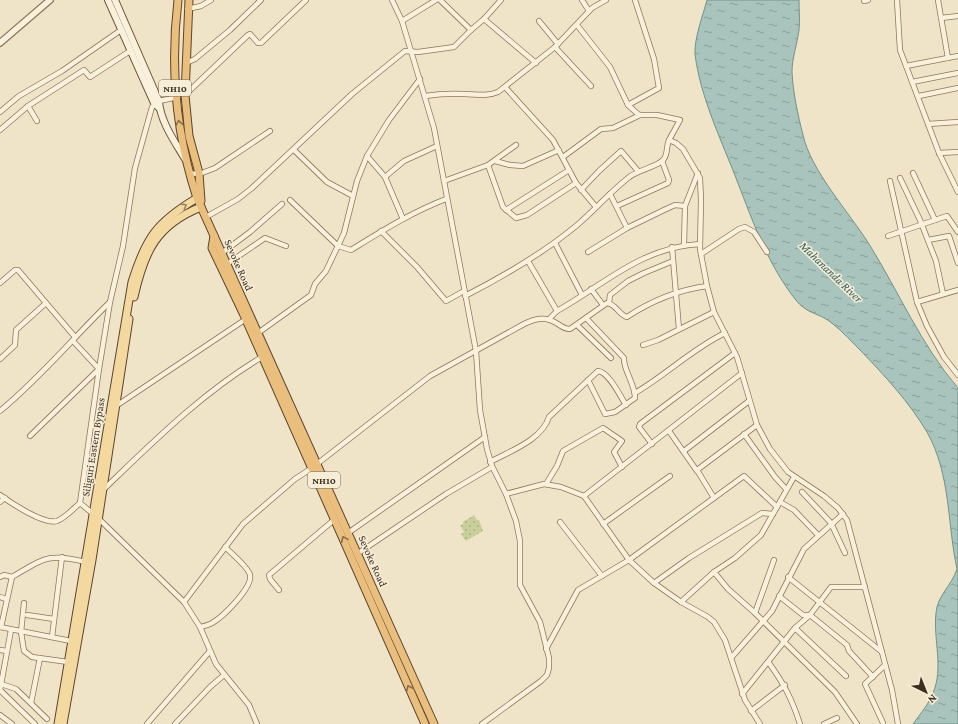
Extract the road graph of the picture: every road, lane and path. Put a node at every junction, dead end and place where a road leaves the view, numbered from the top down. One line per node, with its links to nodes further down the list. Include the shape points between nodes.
1 (50, 0): 28 (street)
2 (108, 0): 26 (main road)
3 (115, 0): 47 (main road)
4 (178, 0): 46 (highway, NH10, via 175,48)
5 (189, 0): 18 (highway)
6 (211, 0): 18 (street, via 202,6)
7 (261, 0): 34 (street, via 230,30 195,59)
8 (306, 0): 43 (street, via 260,43 248,35)
9 (392, 0): 23 (street)
10 (436, 0): 23 (street)
11 (440, 0): 27 (street)
12 (501, 0): 22 (street)
13 (582, 0): 19 (street)
14 (606, 0): 19 (street)
15 (635, 0): 48 (street, via 654,59 659,88)
16 (897, 0): 36 (street, via 899,46)
17 (938, 0): 21 (street)
18 (187, 9): 34 (highway)
19 (589, 11): 25 (street)
20 (958, 16): 21 (street)
21 (941, 18): 33 (street)
22 (484, 19): 27 (street); 35 (street)
23 (402, 21): 31 (street)
24 (539, 21): 29 (street)
25 (577, 25): 29 (street); 48 (street, via 610,67)
26 (121, 30): 30 (main road); 50 (street, via 19,96)
27 (471, 30): 31 (street, via 454,47)
28 (0, 43)
29 (557, 45): 35 (street); 40 (street)
30 (130, 51): 47 (main road); 49 (street, via 90,77 84,70)
31 (412, 52): 38 (street); 60 (street, via 405,51 385,65)
32 (958, 56): 33 (street)
33 (948, 58): 36 (street)
34 (186, 63): 43 (highway)
35 (536, 63): 41 (street)
36 (906, 66): 39 (street)
37 (958, 72): 39 (street)
38 (420, 80): 44 (street); 64 (street, via 389,120)
39 (912, 82): 45 (street)
40 (592, 86)
41 (505, 87): 44 (street, via 488,96 446,93); 61 (street)
42 (958, 88): 45 (street)
43 (185, 95): 46 (street); 72 (highway, via 189,136)
44 (425, 96): 59 (street)
45 (918, 96): 54 (street)
46 (176, 97): 47 (street); 66 (highway, NH10, one-way to 46)
47 (157, 102): 66 (main road, via 172,138); 127 (street, via 150,111 135,168 123,246)
48 (628, 105): 51 (street)
49 (28, 106): 52 (street); 55 (street)
50 (0, 112)
51 (640, 115): 57 (street, via 657,114 680,120); 65 (street, via 613,128 601,130)
52 (37, 120)
53 (958, 122): 54 (street)
54 (928, 124): 63 (street)
55 (0, 130)
56 (270, 131): 72 (street, via 215,168)
57 (669, 140): 68 (street); 73 (street, via 683,148)
58 (516, 145): 67 (street)
59 (437, 146): 76 (street, via 404,161); 78 (street)
60 (294, 150): 84 (street, via 327,182); 94 (street, via 245,194)
61 (559, 150): 65 (street); 67 (street, via 523,166)
62 (958, 152): 63 (street)
63 (939, 153): 82 (street)
64 (367, 156): 76 (street); 84 (street)
65 (563, 157): 70 (street)
66 (186, 160): 75 (highway, NH10)
67 (495, 160): 69 (street)
68 (662, 161): 71 (street); 89 (street, via 668,183)
69 (488, 165): 78 (street); 93 (street)
70 (569, 170): 80 (street); 93 (street)
71 (638, 171): 81 (street, via 621,151); 83 (street)
72 (198, 173): 75 (street); 91 (highway)
73 (698, 173): 90 (street); 106 (street, via 702,200)
74 (913, 173): 96 (street)
75 (190, 174): 85 (highway, NH10)
76 (385, 177): 95 (street)
77 (900, 178): 97 (street)
78 (444, 181): 86 (street)
79 (890, 181): 100 (street)
80 (576, 183): 81 (street); 93 (street, via 523,217 514,217)
81 (581, 190): 92 (street)
82 (958, 192)
83 (610, 194): 89 (street); 92 (street)
84 (353, 196): 109 (street, via 344,233)
85 (198, 198): 91 (highway, NH10); 185 (main road, Siliguri Eastern Bypass, one-way to 85, via 122,336 132,282 139,260 155,229 176,211)
86 (446, 199): 95 (street); 123 (street)
87 (290, 200): 109 (street)
88 (282, 204): 113 (street)
89 (617, 206): 98 (street)
90 (685, 206): 98 (street, via 675,205); 107 (street)
91 (201, 207): 94 (highway, NH10); 155 (main road, Siliguri Eastern Bypass, via 186,213 166,227 158,235 145,258 132,307)
92 (596, 207): 105 (street)
93 (506, 210)
94 (206, 216): 102 (highway, NH10)
95 (403, 219): 99 (street)
96 (935, 220): 97 (street); 101 (street, via 948,216)
97 (921, 224): 100 (street); 104 (street)
98 (628, 228): 111 (street)
99 (381, 231): 109 (street, via 351,250); 123 (street, via 446,301)
100 (903, 231): 103 (street); 129 (street)
101 (958, 232)
102 (214, 236): 113 (highway, Sevoke Road / NH10); 135 (highway, Sevoke Road, via 212,248)
103 (888, 236)
104 (928, 240): 117 (street, via 949,236); 125 (street, via 936,261)
105 (555, 243): 115 (street); 126 (street)
106 (700, 244): 107 (street); 114 (street)
107 (684, 245): 110 (street)
108 (286, 246): 118 (street, via 265,238)
109 (338, 246): 139 (street, via 311,295)
110 (672, 247): 116 (street); 121 (street, via 620,270)
111 (588, 252)
112 (767, 252): 114 (street, via 754,232 745,227 739,228)
113 (222, 253): 118 (highway, Sevoke Road / NH10)
114 (701, 254): 120 (street)
115 (528, 261): 123 (street, via 509,273); 132 (street)
116 (673, 261): 124 (street); 128 (street, via 628,281 610,295)
117 (958, 262)
118 (227, 264): 139 (highway, Sevoke Road / NH10)
119 (0, 283): 130 (street, via 17,270)
120 (707, 286): 124 (street); 133 (street)
121 (591, 289): 126 (street); 131 (street)
122 (958, 290): 125 (street)
123 (465, 293): 143 (street)
124 (676, 293): 128 (street, via 646,305 627,317); 138 (street)
125 (943, 294): 129 (street)
126 (582, 295): 132 (street)
127 (110, 302): 141 (street); 148 (street)
128 (609, 302): 131 (street)
129 (918, 302): 150 (street, via 927,326 944,357)
130 (46, 303): 141 (street); 147 (street, via 16,330 15,346)
131 (603, 305): 134 (street)
132 (557, 311): 136 (street)
133 (714, 312): 138 (street); 140 (street)
134 (586, 318): 137 (street); 152 (street, via 624,358 623,364 631,378)
135 (246, 319): 145 (highway, Sevoke Road); 155 (street)
136 (549, 319): 137 (street, via 567,329); 143 (street, via 532,320)
137 (577, 325): 146 (street)
138 (679, 329): 142 (street)
139 (258, 333): 165 (highway, Sevoke Road / NH10)
140 (725, 333): 144 (street); 152 (street, via 696,349 662,376)
141 (75, 339): 148 (street); 156 (street)
142 (643, 345)
143 (476, 351): 161 (street, via 480,410); 165 (street, via 430,376)
144 (735, 353): 149 (street); 162 (street, via 640,424 639,427)
145 (262, 357): 165 (highway, Sevoke Road); 173 (street, via 230,377 200,402)
146 (611, 358)
147 (0, 359)
148 (99, 369): 160 (street); 181 (street)
149 (742, 373): 153 (street); 158 (street)
150 (958, 375)
151 (588, 380): 154 (street, via 601,371); 154 (street, via 605,414 615,412); 164 (street, via 549,417 547,424 532,439)
152 (635, 393): 154 (street, via 635,398)
153 (749, 401): 157 (street); 163 (street)
154 (626, 405)
155 (116, 406): 173 (main road, Siliguri Eastern Bypass)
156 (0, 411)
157 (756, 425): 159 (street); 170 (street, via 770,449)
158 (669, 431): 162 (street); 163 (street)
159 (744, 434): 168 (street); 172 (street)
160 (30, 436)
161 (485, 437): 164 (street); 190 (street)
162 (652, 444): 166 (street)
163 (684, 451): 168 (street)
164 (490, 462): 167 (street)
165 (315, 466): 186 (highway, Sevoke Road); 190 (highway, Sevoke Road / NH10); 192 (street, via 295,479 243,524)
166 (622, 467): 171 (street, via 614,452 622,441 603,428 563,451 558,466); 176 (street)
167 (492, 468): 175 (street); 194 (street, via 446,494)
168 (697, 471): 178 (street)
169 (670, 476): 189 (street)
170 (794, 477): 172 (street); 184 (street, via 824,496)
171 (546, 484): 175 (street); 176 (street)
172 (786, 489): 180 (street)
173 (103, 490): 185 (main road, Siliguri Eastern Bypass)
174 (802, 492): 188 (street)
175 (506, 494): 227 (street, via 519,530 520,586 540,622)
176 (584, 496): 189 (street)
177 (2, 497): 179 (street); 181 (street, via 44,520 54,522)
178 (714, 498): 182 (street, via 746,475); 196 (street)
179 (0, 502)
180 (780, 502): 182 (street); 191 (street, via 794,510)
181 (80, 503): 185 (street)
182 (777, 507): 183 (street)
183 (773, 514): 199 (street, via 759,537); 204 (street, via 762,512)
184 (843, 514): 188 (street); 205 (street, via 849,526)
185 (96, 516): 198 (main road, Siliguri Eastern Bypass); 210 (street); 252 (main road, Siliguri Eastern Bypass)
186 (335, 519): 206 (street, via 269,575); 256 (highway, Sevoke Road, one-way to 186)
187 (560, 522): 200 (street)
188 (831, 523): 191 (street); 193 (street)
189 (603, 524): 196 (street)
190 (348, 533): 194 (highway, Sevoke Road / NH10)
191 (818, 536): 203 (street, via 804,549)
192 (225, 547): 210 (street); 220 (street, via 251,577 244,591 224,614 211,624)
193 (845, 552)
194 (357, 554): 257 (highway, Sevoke Road / NH10)
195 (62, 557): 198 (street); 202 (street, via 45,559); 217 (street)
196 (629, 560): 200 (street); 204 (street)
197 (774, 560): 214 (street)
198 (86, 562): 225 (main road, Siliguri Eastern Bypass)
199 (714, 572): 211 (street); 214 (street, via 728,589)
200 (602, 576): 227 (street, via 577,591)
201 (0, 577): 202 (street)
202 (12, 577): 209 (street)
203 (788, 577): 207 (street); 212 (street)
204 (654, 583): 211 (street)
205 (865, 587): 212 (street, via 834,586); 231 (street)
206 (279, 590)
207 (779, 596): 215 (street, via 803,615); 218 (street, via 770,613)
208 (0, 597): 209 (street)
209 (6, 599): 219 (street)
210 (184, 602): 220 (street)
211 (681, 602): 233 (street, via 714,622 725,640)
212 (820, 602): 215 (street); 231 (street)
213 (24, 603): 223 (street)
214 (755, 613): 218 (street)
215 (810, 614): 221 (street); 239 (street, via 847,645 849,651)
216 (27, 615): 217 (street)
217 (54, 619): 224 (street)
218 (762, 621): 226 (street); 233 (street)
219 (0, 627): 222 (street)
220 (200, 627): 229 (street)
221 (796, 628): 226 (street); 238 (street)
222 (11, 630): 223 (street); 230 (street)
223 (21, 632): 224 (street); 232 (street, via 24,651 28,655)
224 (52, 637): 225 (street)
225 (71, 641): 234 (main road, Siliguri Eastern Bypass)
226 (785, 642): 235 (street); 262 (street, via 835,692)
227 (546, 649): 258 (street, via 549,668 547,675)
228 (0, 650): 230 (street)
229 (210, 651): 237 (street); 253 (street)
230 (7, 652): 241 (street)
231 (882, 652): 236 (street)
232 (40, 658): 234 (street); 243 (street)
233 (730, 658): 242 (street)
234 (68, 662): 251 (main road, Siliguri Eastern Bypass)
235 (769, 663): 240 (street); 242 (street)
236 (885, 665): 239 (street); 263 (street)
237 (224, 675): 254 (street, via 210,686); 255 (street, via 249,705)
238 (846, 676)
239 (873, 676): 248 (street, via 865,684)
240 (785, 685): 244 (street); 260 (street)
241 (0, 688): 243 (street, via 16,689); 250 (street)
242 (742, 694): 244 (street)
243 (31, 703): 247 (street)
244 (751, 711): 259 (street)
245 (0, 715): 249 (street)
246 (837, 718): 261 (street)
247 (47, 719)
248 (883, 723)
249 (12, 724)
250 (35, 724)
251 (58, 724)
252 (63, 724)
253 (147, 724)
254 (175, 724)
255 (258, 724)
256 (425, 724)
257 (434, 724)
258 (482, 724)
259 (760, 724)
260 (800, 724)
261 (824, 724)
262 (857, 724)
263 (898, 724)

